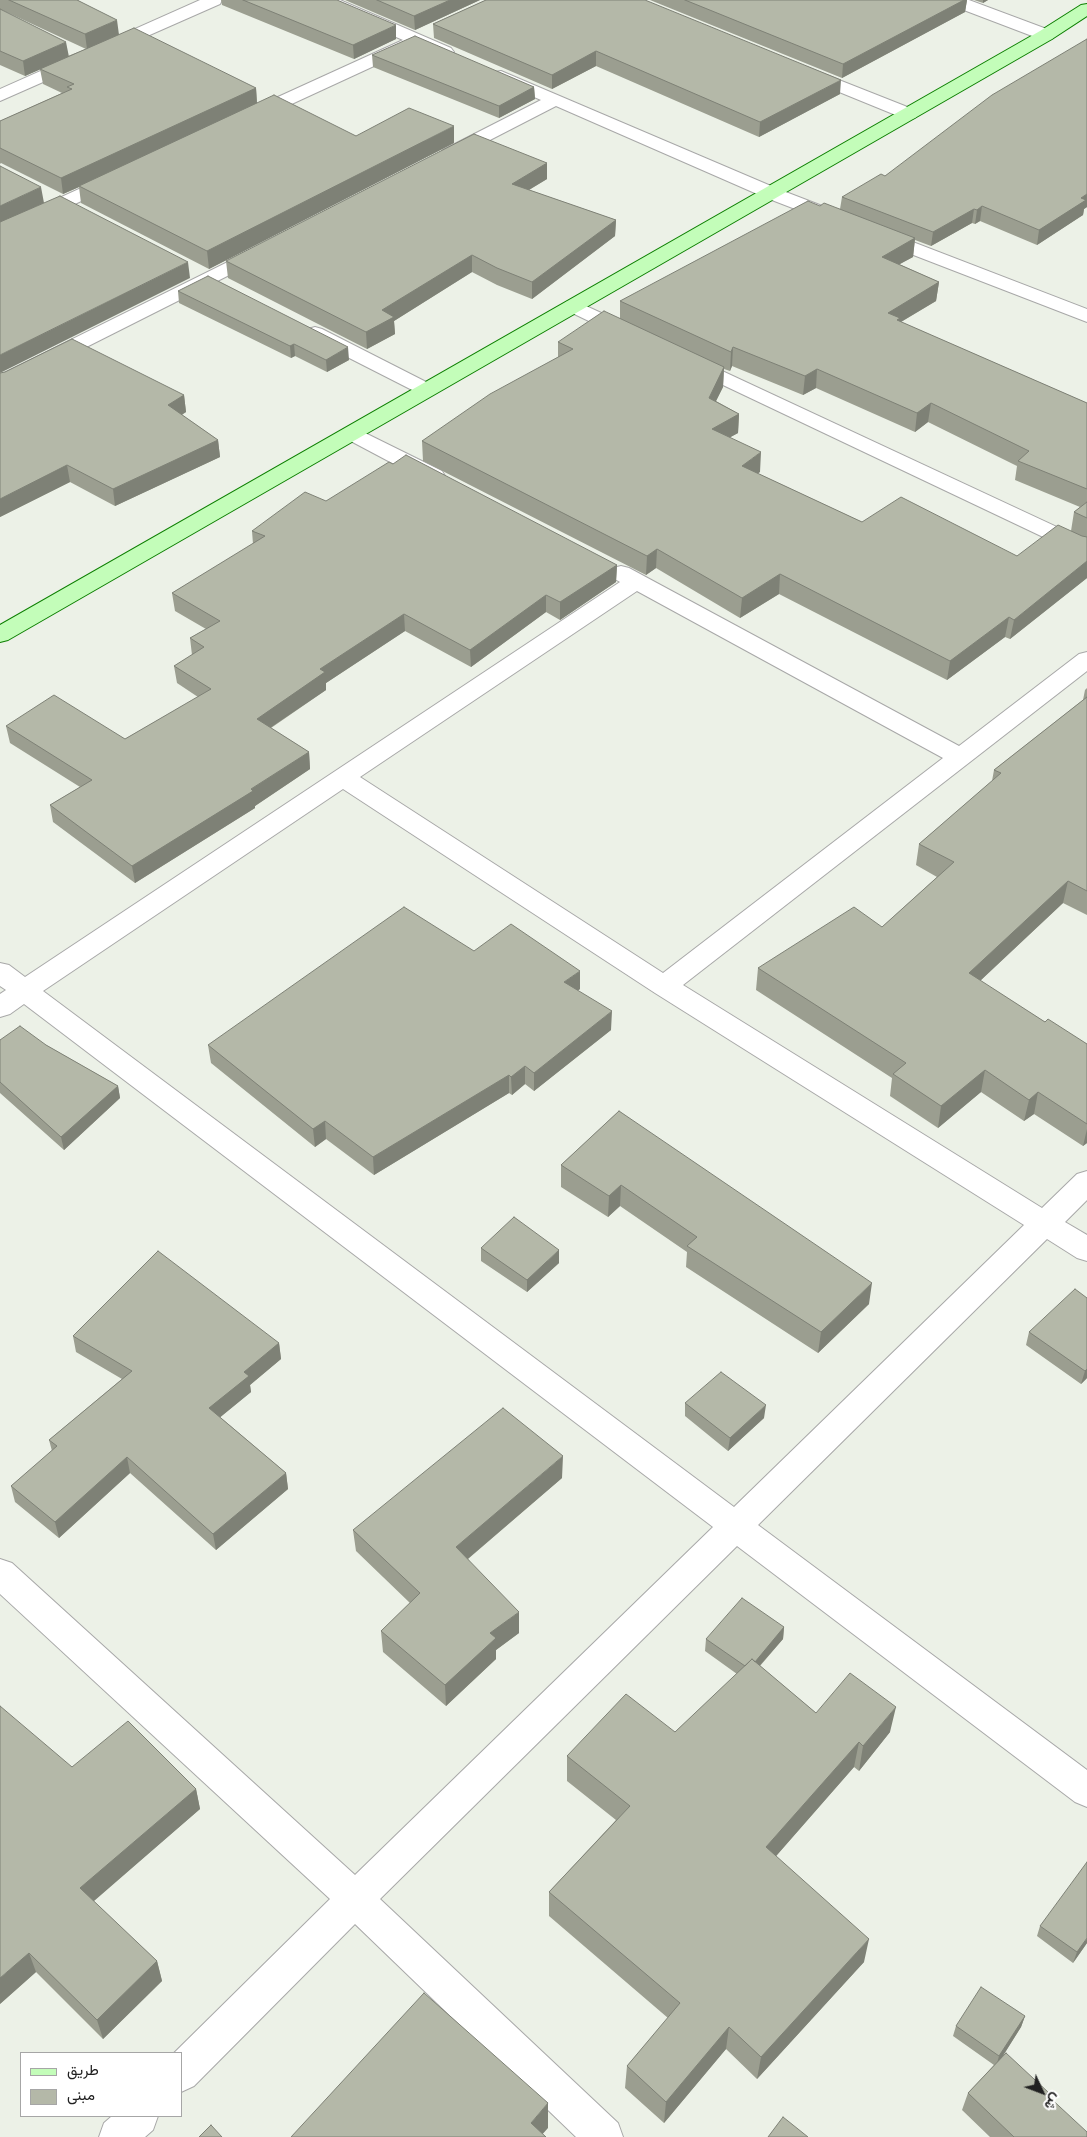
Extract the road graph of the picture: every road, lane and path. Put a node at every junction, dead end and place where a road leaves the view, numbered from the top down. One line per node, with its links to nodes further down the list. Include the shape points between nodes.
1 (214, 0): 9 (street)
2 (326, 0): 7 (street)
3 (954, 0): 6 (street)
4 (1087, 9): 6 (street)
5 (433, 31): 7 (street)
6 (1046, 34): 15 (street)
7 (416, 39): 10 (street); 16 (street)
8 (69, 49): 9 (street)
9 (87, 57): 13 (street)
10 (460, 58)
11 (792, 66): 15 (street)
12 (486, 69): 14 (street)
13 (0, 96)
14 (555, 100): 17 (street); 20 (street)
15 (909, 114): 20 (street)
16 (240, 121)
17 (433, 162)
18 (133, 170): 21 (street)
19 (39, 191): 21 (street)
20 (771, 193): 26 (street); 27 (street)
21 (71, 208): 22 (street)
22 (0, 232)
23 (277, 243): 24 (street)
24 (199, 274): 25 (street); 31 (street)
25 (226, 288)
26 (573, 306): 29 (street); 32 (street)
27 (1083, 310)
28 (296, 324): 32 (street)
29 (646, 340)
30 (672, 353): 35 (street)
31 (0, 383)
32 (427, 390): 33 (street)
33 (352, 434): 34 (street); 38 (street)
34 (455, 487)
35 (1087, 549)
36 (602, 563): 37 (street)
37 (636, 580): 40 (street); 41 (street)
38 (0, 635)
39 (1087, 659): 40 (street)
40 (960, 757): 43 (street)
41 (342, 776): 43 (street); 44 (street)
42 (0, 972): 44 (street)
43 (664, 986): 47 (street)
44 (25, 990): 45 (street); 49 (street)
45 (0, 1008)
46 (1087, 1182): 47 (street)
47 (1044, 1223): 48 (street); 49 (street)
48 (1087, 1250)
49 (735, 1525): 51 (street); 52 (street)
50 (0, 1573): 52 (street)
51 (1087, 1791)
52 (355, 1899): 53 (street); 56 (street)
53 (182, 2072)
54 (138, 2117): 55 (street)
55 (118, 2137)
56 (604, 2137)

